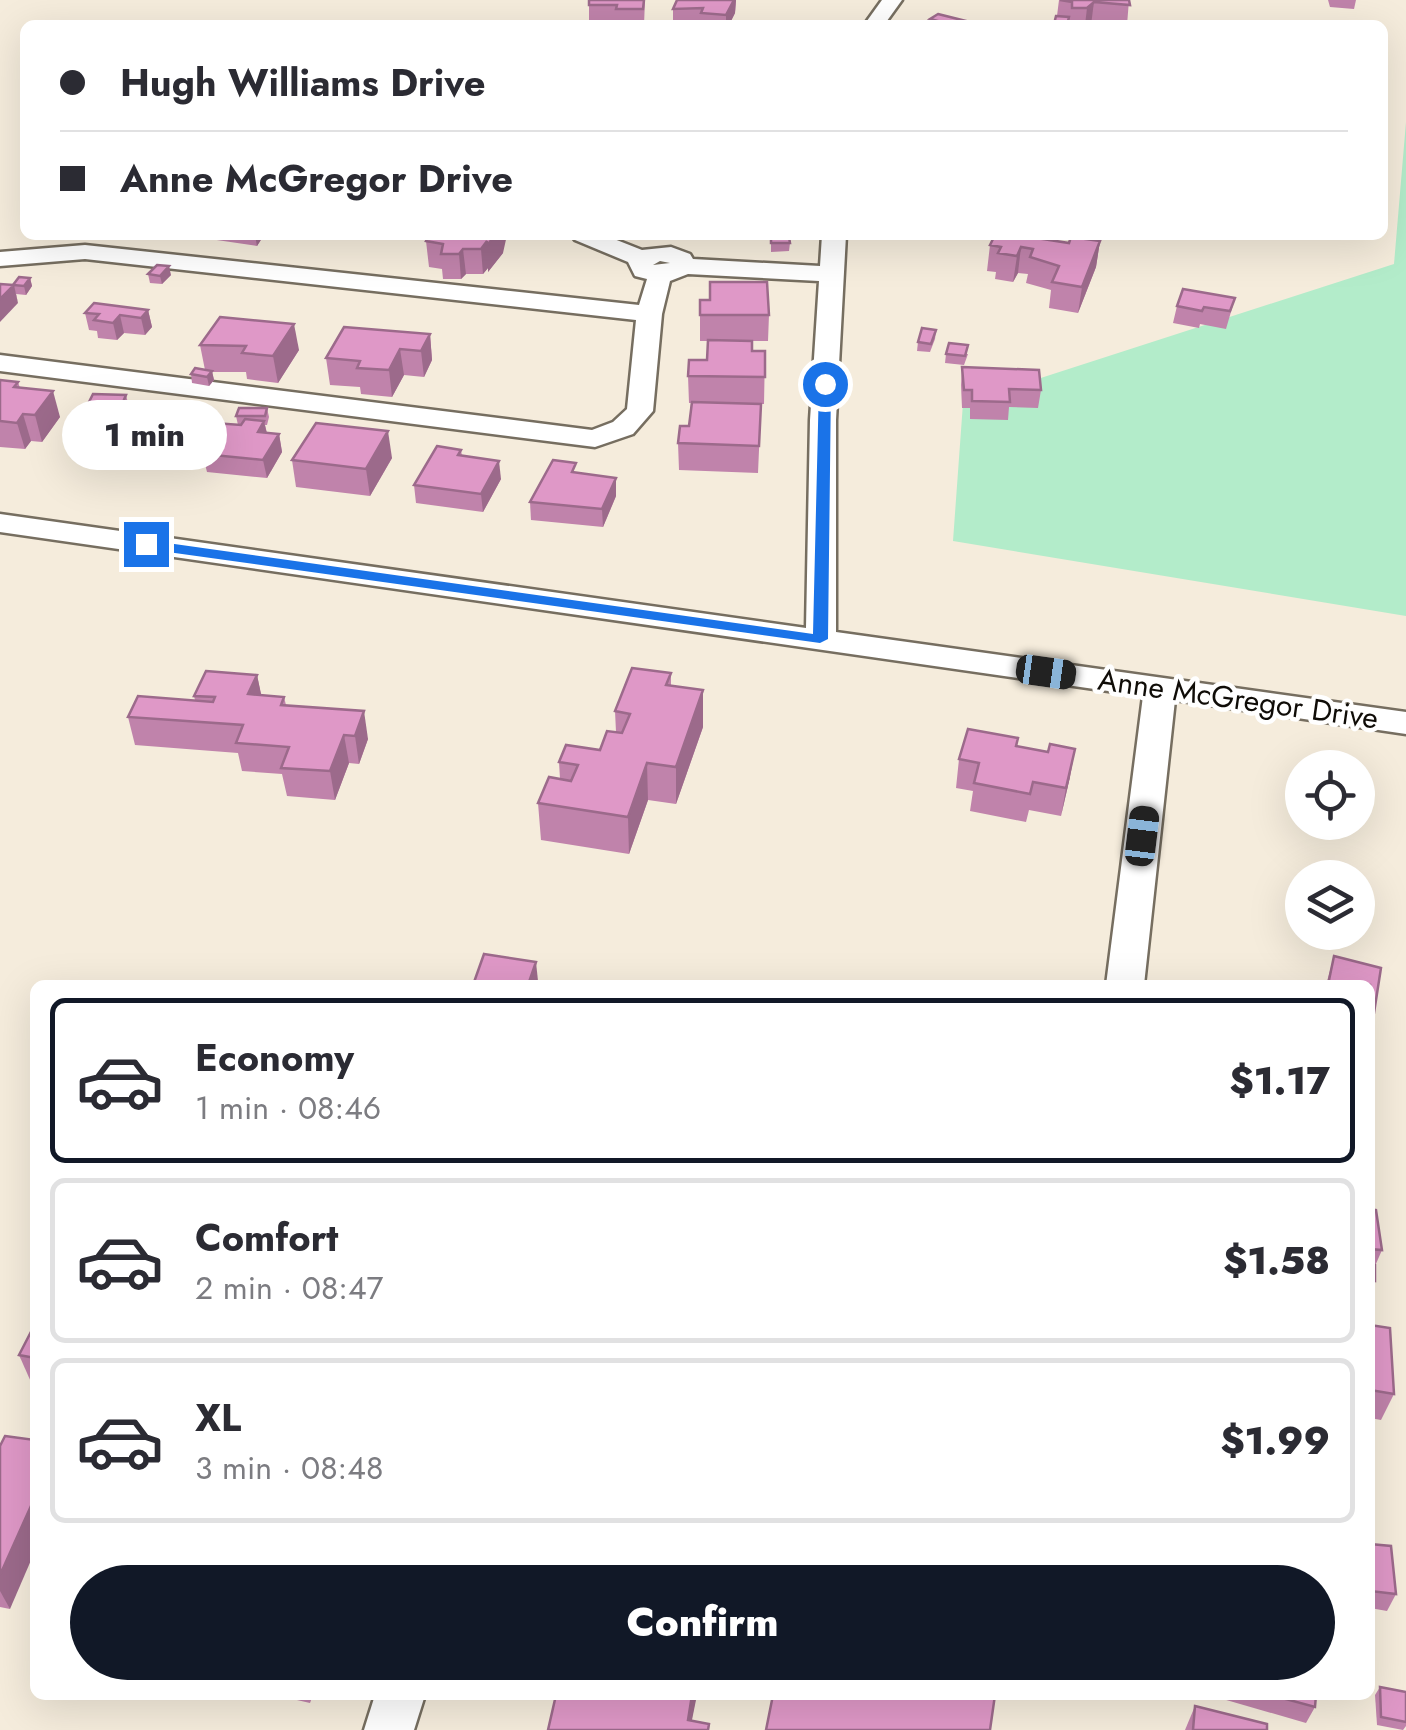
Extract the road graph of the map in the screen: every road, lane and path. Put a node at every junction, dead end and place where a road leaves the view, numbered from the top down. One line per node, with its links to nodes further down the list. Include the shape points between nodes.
1 (600, 240): 4 (street)
2 (834, 240): 5 (street)
3 (0, 258): 6 (street, via 121,255)
4 (663, 258): 5 (street); 6 (street)
5 (832, 274): 9 (street)
6 (649, 314): 7 (street, via 640,410 623,428 595,439)
7 (0, 363)
8 (0, 523): 9 (street, Anne McGregor Drive)
9 (820, 639): 10 (street, Anne McGregor Drive)
10 (1160, 688): 11 (street, Anne McGregor Drive); 12 (street)
11 (1406, 723)
12 (1126, 980)
13 (398, 1700): 14 (street)
14 (389, 1730)

